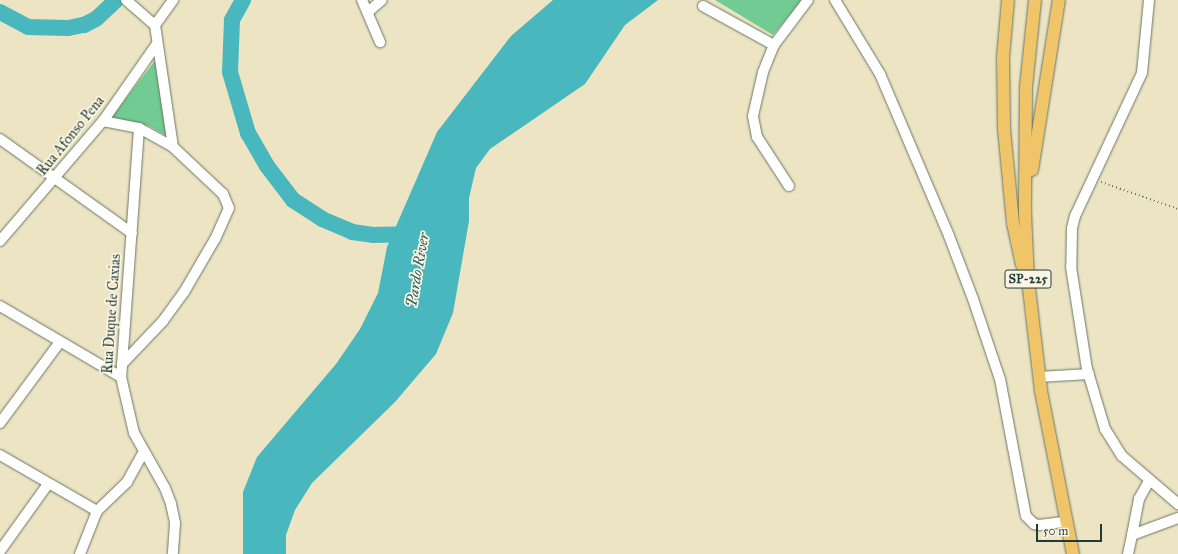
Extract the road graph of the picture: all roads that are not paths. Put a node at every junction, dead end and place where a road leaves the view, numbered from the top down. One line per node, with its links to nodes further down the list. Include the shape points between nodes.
1 (126, 0): 13 (street)
2 (173, 0): 13 (street)
3 (362, 0): 12 (street)
4 (382, 0): 12 (street)
5 (808, 0): 16 (street)
6 (835, 0): 41 (street, via 880,74 960,264 1000,379 1026,516 1034,524 1039,525)
7 (1008, 0): 26 (main road, via 1003,57 1004,129 1013,222)
8 (1035, 0): 23 (main road, SP-225, via 1026,87)
9 (1059, 0): 23 (main road)
10 (1149, 0): 30 (street, via 1142,73 1075,216 1070,247 1074,300)
11 (703, 6): 16 (street)
12 (368, 12): 14 (street)
13 (156, 26): 15 (street)
14 (380, 42)
15 (157, 44): 17 (street, Rua Afonso Pena); 20 (street)
16 (774, 45): 22 (street, via 762,72 753,116 754,126 764,149)
17 (103, 121): 18 (street); 21 (street, Rua Afonso Pena)
18 (139, 128): 20 (street); 24 (street, Rua Duque de Caxias)
19 (0, 139): 21 (street)
20 (173, 147): 29 (street, via 223,194 229,208 215,239 181,297 163,322)
21 (55, 179): 24 (street); 25 (street, Rua Afonso Pena)
22 (789, 186)
23 (1025, 213): 26 (main road, SP-225)
24 (132, 233): 29 (street, Rua Duque de Caxias)
25 (0, 241)
26 (1028, 280): 32 (main road, SP-225)
27 (0, 306): 28 (street)
28 (60, 342): 31 (street); 33 (street)
29 (122, 364): 31 (street, Rua Duque de Caxias)
30 (1088, 374): 32 (street); 36 (street, via 1106,429 1122,456)
31 (121, 377): 34 (street, Rua Duque de Caxias, via 128,414)
32 (1039, 377): 41 (main road, SP-225)
33 (0, 423)
34 (143, 453): 39 (street, via 127,482); 45 (street, Rua Duque de Caxias, via 156,471 171,504 175,523)
35 (0, 455): 37 (street)
36 (1149, 481): 38 (street); 42 (street, via 1139,499)
37 (48, 484): 39 (street); 43 (street)
38 (1178, 504)
39 (97, 511): 44 (street)
40 (1178, 518): 42 (street)
41 (1065, 522): 46 (main road, SP-225)
42 (1132, 535): 47 (street)
43 (0, 551)
44 (80, 554)
45 (173, 554)
46 (1073, 554)
47 (1128, 554)

